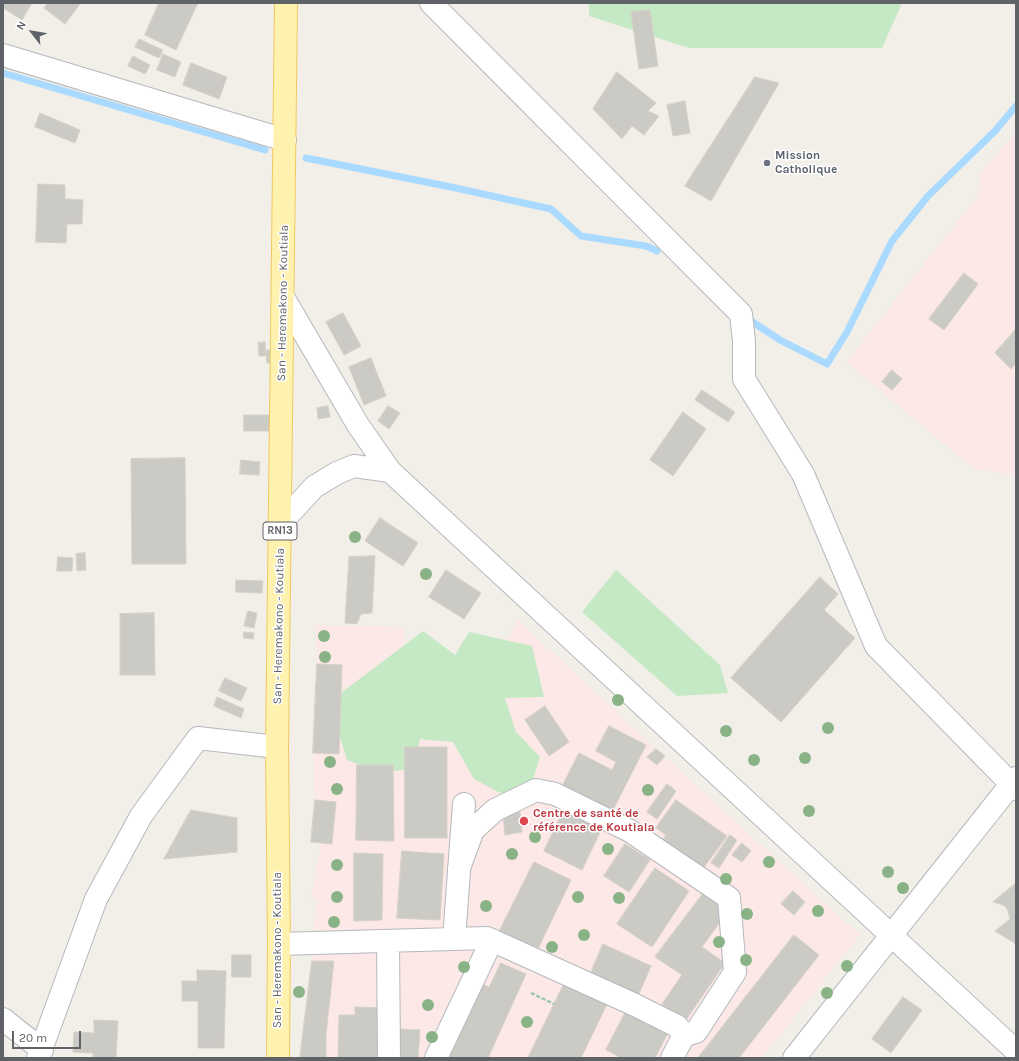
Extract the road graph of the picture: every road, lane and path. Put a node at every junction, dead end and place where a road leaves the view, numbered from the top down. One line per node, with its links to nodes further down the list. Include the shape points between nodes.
1 (286, 3): 4 (main road, San - Heremakono - Koutiala / RN13)
2 (431, 3): 9 (street, via 741,314 744,379 803,474 876,646)
3 (3, 55): 4 (street)
4 (285, 140): 5 (main road, San - Heremakono - Koutiala / RN13)
5 (283, 296): 6 (street, via 358,425); 7 (main road, San - Heremakono - Koutiala / RN13)
6 (390, 471): 7 (street, via 354,466 337,473 314,487); 12 (street)
7 (280, 524): 8 (main road, San - Heremakono - Koutiala / RN13)
8 (277, 747): 16 (main road, San - Heremakono - Koutiala / RN13); 22 (street, via 198,738 141,816 96,899)
9 (1014, 784): 12 (street)
10 (464, 804): 11 (street)
11 (459, 868): 13 (street); 20 (street, via 473,830 495,810 536,790 555,794 630,832 729,898 735,972 696,1032)
12 (891, 935): 21 (street); 27 (street)
13 (454, 939): 14 (street); 15 (street)
14 (492, 940): 20 (street, via 649,1012 677,1026); 25 (street)
15 (388, 941): 16 (street); 24 (street)
16 (279, 944): 23 (main road, San - Heremakono - Koutiala / RN13)
17 (532, 992): 18 (path)
18 (554, 1004)
19 (3, 1019): 22 (street)
20 (684, 1035): 26 (street)
21 (1016, 1051)
22 (40, 1054)
23 (278, 1058)
24 (389, 1058)
25 (436, 1058)
26 (672, 1058)
27 (794, 1058)

